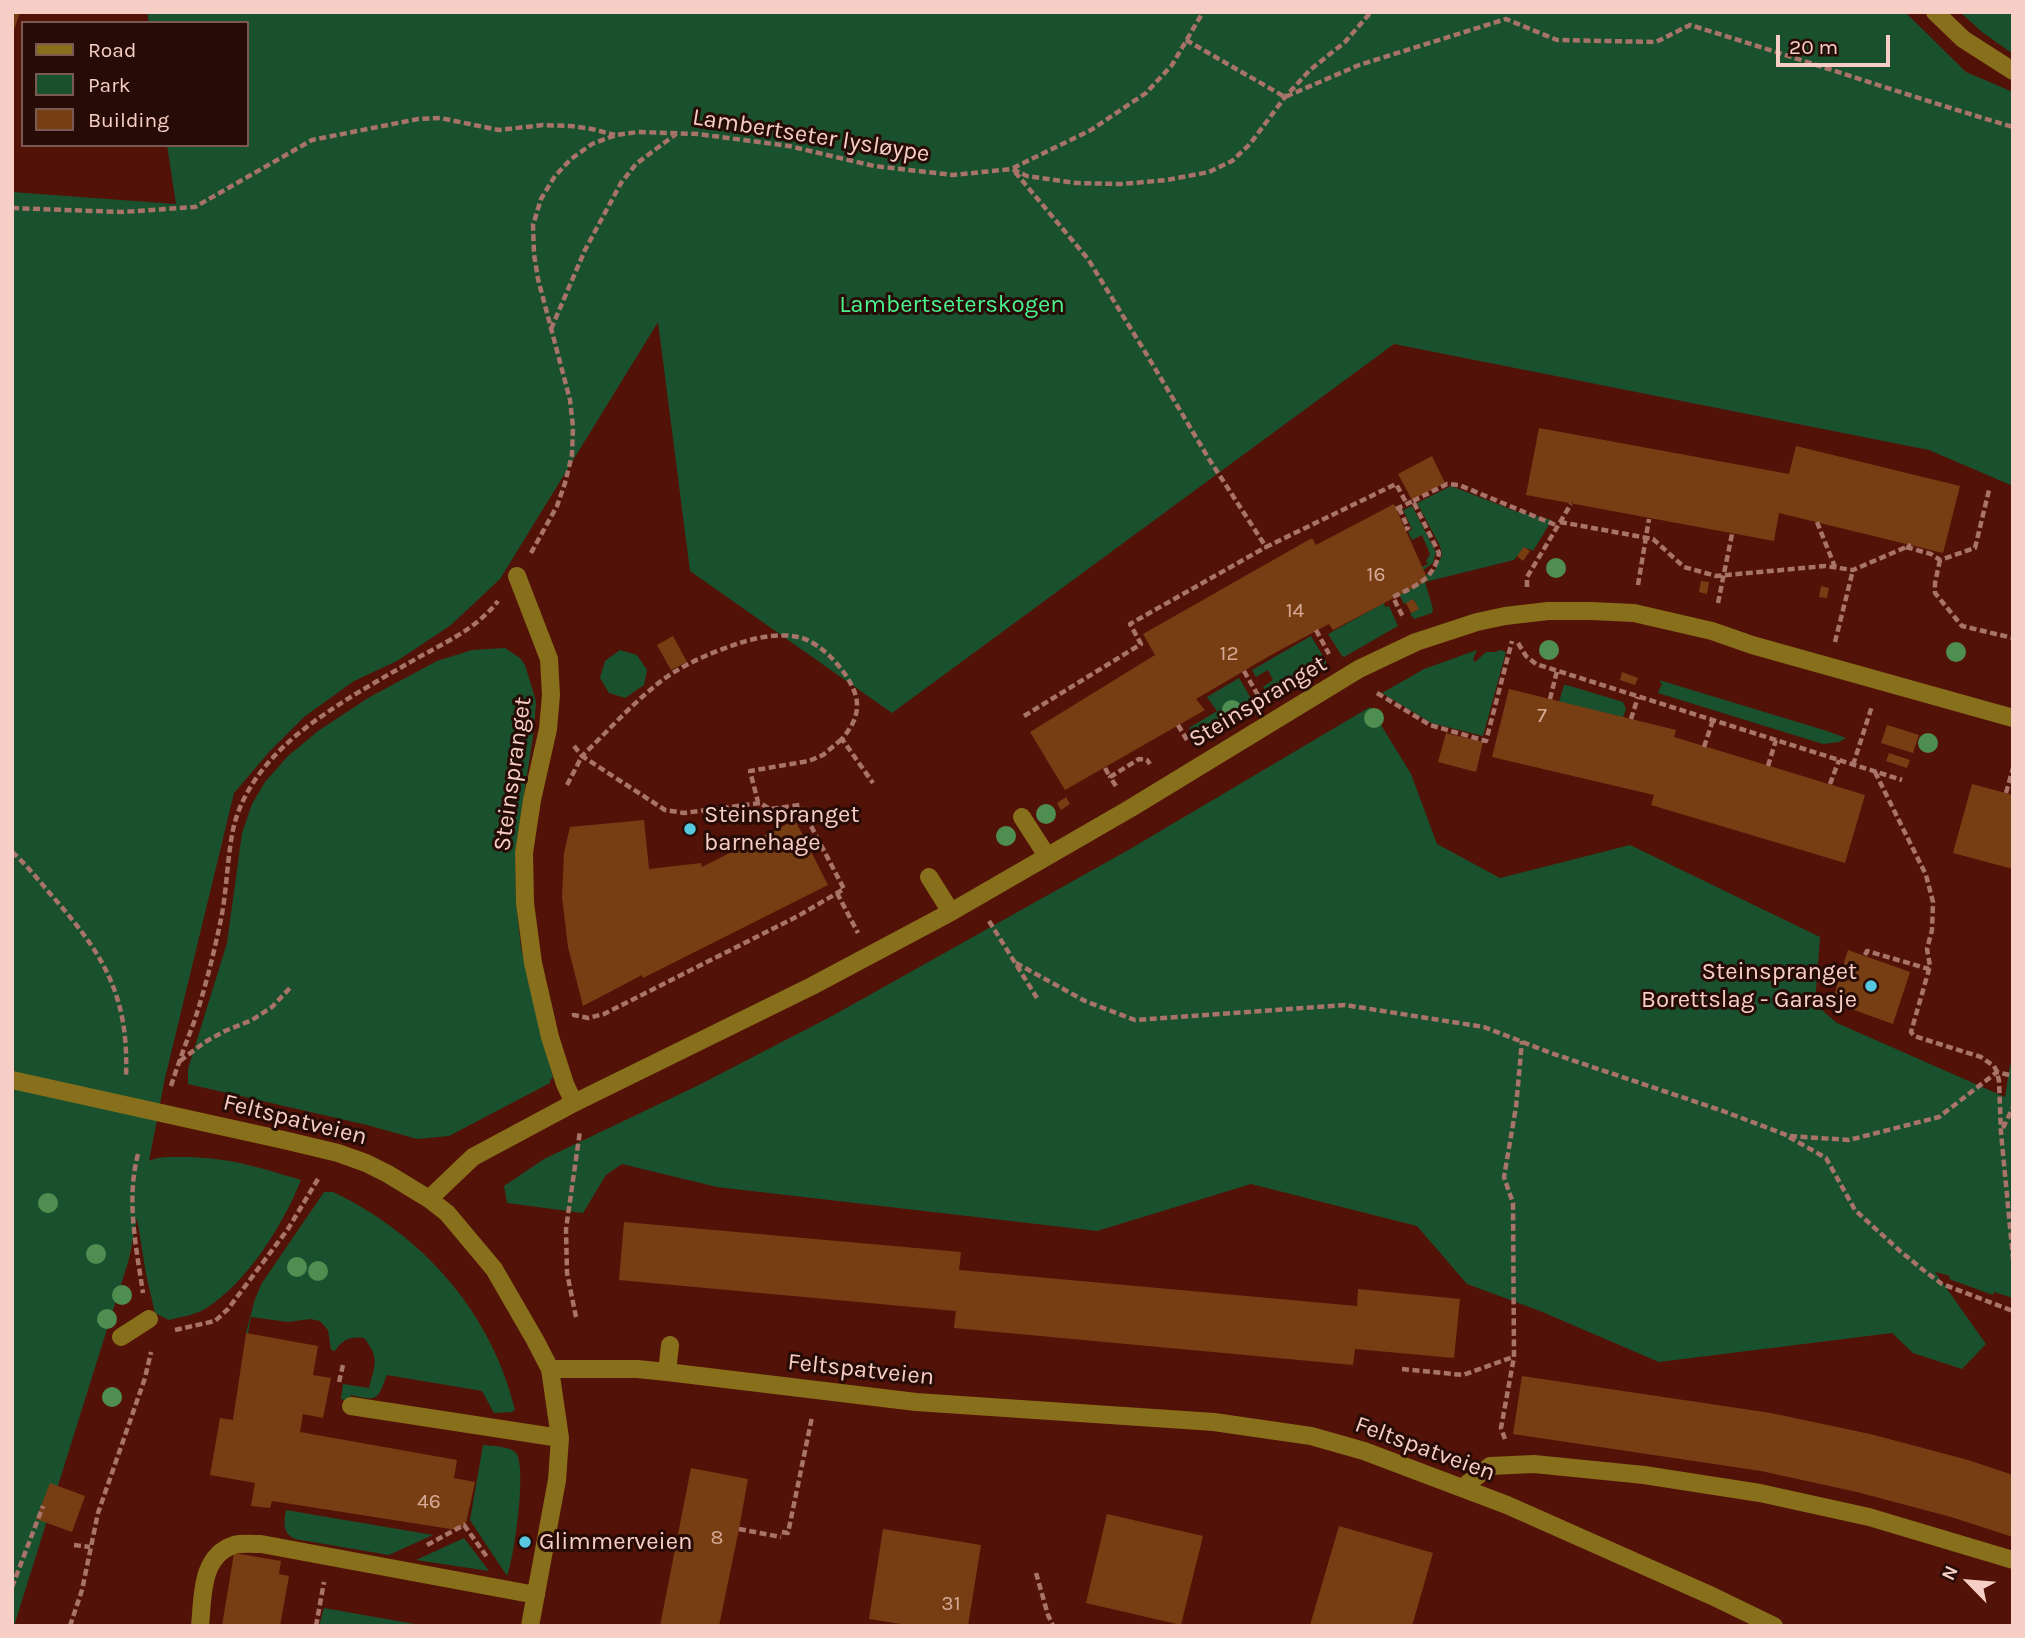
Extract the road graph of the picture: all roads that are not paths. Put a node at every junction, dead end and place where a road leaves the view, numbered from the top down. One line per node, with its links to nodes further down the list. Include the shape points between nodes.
1 (1935, 12): 2 (street, via 1962,39)
2 (2013, 71)
3 (517, 576): 10 (street, Steinspranget, via 549,659 551,695 524,853 525,903 550,1037)
4 (2013, 718): 6 (street, Steinspranget, via 1634,613 1548,611 1505,616 1416,642 1359,669)
5 (1022, 817): 6 (street)
6 (1047, 856): 8 (street, Steinspranget)
7 (929, 877): 8 (street)
8 (951, 912): 10 (street, Steinspranget)
9 (12, 1080): 11 (street, Feltspatveien, via 338,1153 388,1174)
10 (575, 1103): 11 (street, Steinspranget, via 473,1157)
11 (429, 1199): 15 (street, Feltspatveien, via 447,1213 494,1269)
12 (149, 1319): 13 (street)
13 (121, 1337)
14 (670, 1345): 16 (street)
15 (550, 1369): 16 (street, Feltspatveien); 18 (street)
16 (667, 1372): 19 (street, Feltspatveien, via 916,1402 1228,1424 1311,1436)
17 (351, 1406): 18 (street)
18 (560, 1438): 21 (street, via 558,1480)
19 (1462, 1488): 20 (street, via 1490,1466 1534,1464 1604,1470 1760,1493 1869,1517); 24 (street, Feltspatveien)
20 (2013, 1560)
21 (536, 1595): 22 (street, via 261,1544 235,1545 221,1551 207,1572); 23 (street)
22 (200, 1626)
23 (530, 1626)
24 (1774, 1626)

